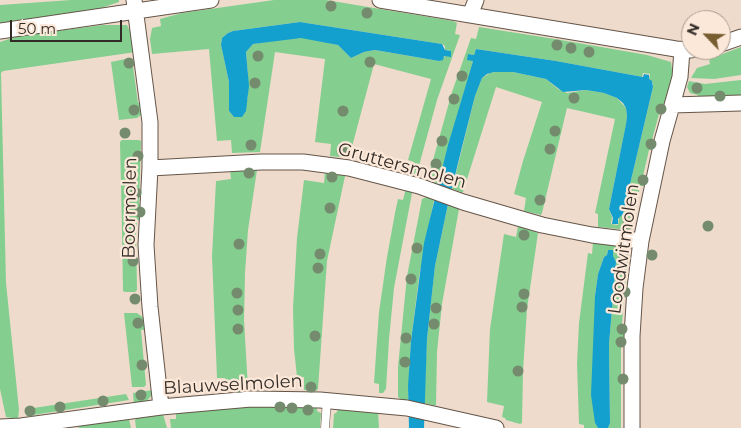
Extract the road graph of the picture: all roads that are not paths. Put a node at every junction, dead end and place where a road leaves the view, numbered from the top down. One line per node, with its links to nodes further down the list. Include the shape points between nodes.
1 (211, 0): 4 (street)
2 (380, 0): 5 (street)
3 (476, 0): 5 (street)
4 (135, 5): 6 (street); 11 (street, Boormolen, via 150,122)
5 (470, 15): 7 (street)
6 (0, 31)
7 (681, 48)
8 (687, 60): 10 (street, Loodwitmolen)
9 (741, 103): 10 (street)
10 (672, 105): 12 (street, Loodwitmolen)
11 (150, 168): 12 (street, Gruttersmolen, via 303,162 349,168 542,225); 14 (street, Boormolen, via 146,245)
12 (640, 241): 18 (street, Loodwitmolen, via 632,336)
13 (327, 400): 14 (street, Blauwselmolen, via 251,399); 16 (lane); 17 (street, Blauwselmolen, via 407,408)
14 (161, 406): 15 (street, Blauwselmolen, via 22,426)
15 (0, 426)
16 (326, 428)
17 (496, 428)
18 (632, 428)

